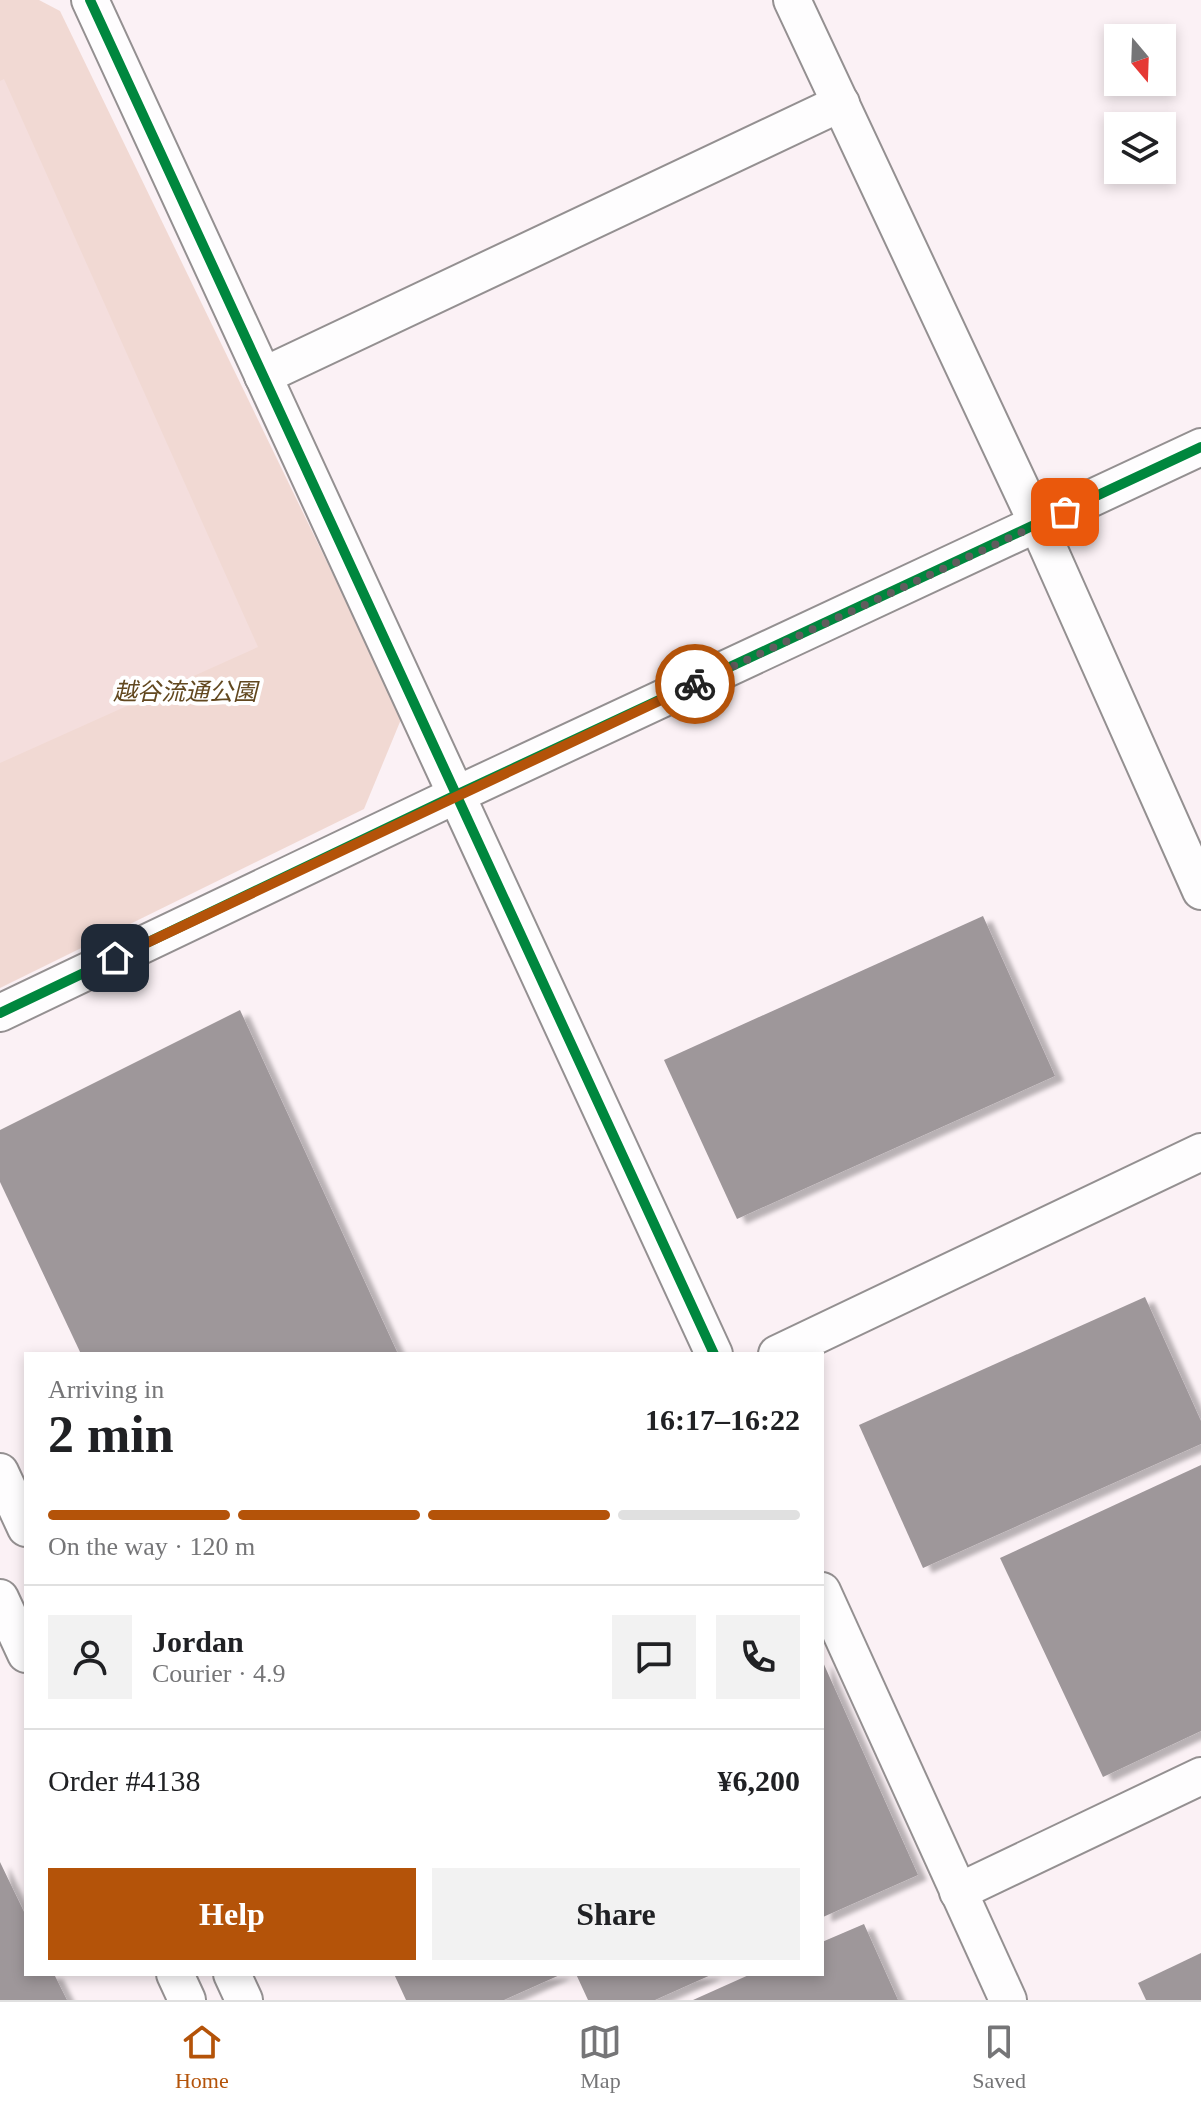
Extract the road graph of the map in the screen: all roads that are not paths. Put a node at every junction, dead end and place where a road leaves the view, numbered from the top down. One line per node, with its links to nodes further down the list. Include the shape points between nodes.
1 (90, 0): 4 (street)
2 (792, 0): 3 (street)
3 (841, 103): 4 (street); 6 (street)
4 (263, 376): 7 (street)
5 (1201, 447): 6 (street)
6 (1038, 525): 7 (street); 8 (street)
7 (458, 794): 9 (street); 11 (street)
8 (1201, 891)
9 (0, 1013)
10 (1201, 1152): 12 (street)
11 (713, 1352)
12 (781, 1352)
13 (0, 1472): 14 (street)
14 (24, 1524)
15 (824, 1595): 19 (street)
16 (0, 1598): 17 (street)
17 (24, 1650)
18 (1201, 1776): 19 (street)
19 (958, 1892): 24 (street)
20 (176, 1976): 22 (street)
21 (233, 1976): 23 (street)
22 (187, 2000)
23 (244, 2000)
24 (1008, 2000)

